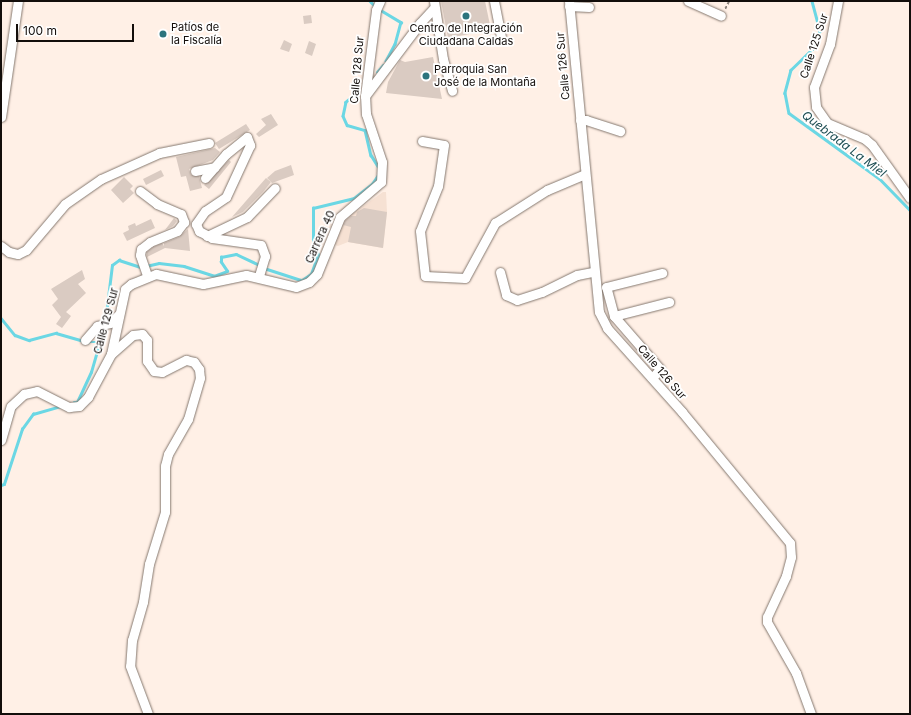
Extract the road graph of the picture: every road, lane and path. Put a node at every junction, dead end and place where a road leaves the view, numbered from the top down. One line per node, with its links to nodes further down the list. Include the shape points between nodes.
1 (18, 1): 13 (street)
2 (494, 1): 10 (street)
3 (688, 1): 9 (street)
4 (838, 1): 25 (street, Calle 125 Sur, via 830,44 814,87 816,107 827,123 866,139)
5 (569, 3): 8 (street); 14 (street, Calle 126 Sur, via 576,28 576,106)
6 (378, 5): 12 (street, Calle 128 Sur)
7 (434, 5): 11 (street, via 443,60); 12 (street)
8 (589, 7)
9 (721, 16)
10 (501, 38)
11 (452, 91)
12 (365, 96): 22 (street, Calle 128 Sur, via 366,114 382,168 381,182)
13 (1, 117)
14 (580, 120): 15 (street); 20 (street, Calle 126 Sur)
15 (620, 131)
16 (422, 141): 20 (street, via 444,145 438,186 420,231 425,276 465,278 496,223 547,190)
17 (208, 143): 27 (street, via 177,147 159,153 101,179 65,204 26,250 18,254 9,252)
18 (215, 167): 19 (street); 21 (street); 26 (street, via 247,137 250,145 226,197 204,211 197,219 196,228)
19 (195, 171)
20 (585, 174): 31 (street, Calle 126 Sur)
21 (205, 178)
22 (377, 187): 28 (street, Carrera 40, via 340,216 317,274 309,282 296,286)
23 (275, 188): 26 (street, via 248,217)
24 (140, 191): 29 (street, via 157,204 179,213 184,222 177,231 144,247 140,256)
25 (910, 198)
26 (207, 236): 28 (street, via 261,245)
27 (1, 246)
28 (261, 270): 29 (street, Carrera 40, via 203,284)
29 (145, 271): 34 (street, Calle 129 Sur, via 125,289 117,304)
30 (500, 272): 31 (street, via 506,295 517,300)
31 (593, 272): 38 (street, Calle 126 Sur, via 592,300 607,328)
32 (662, 273): 35 (street, via 606,287)
33 (669, 302): 35 (street)
34 (119, 314): 36 (street, via 105,324 97,326); 37 (street, Calle 129 Sur)
35 (614, 316): 38 (street, via 660,369)
36 (84, 340)
37 (111, 354): 39 (street, Calle 129 Sur, via 88,397 79,406 69,407 37,391 24,394 11,406); 40 (street, via 133,335 142,334 147,340 147,361 154,371 162,372 186,360 194,362 199,369 200,378 188,419 168,454 165,466 165,512 149,564 143,602 132,640 130,666)
38 (652, 378): 41 (street, Calle 126 Sur, via 742,492 790,543 782,588 767,617 767,622 800,673)
39 (1, 440)
40 (148, 714)
41 (811, 714)

